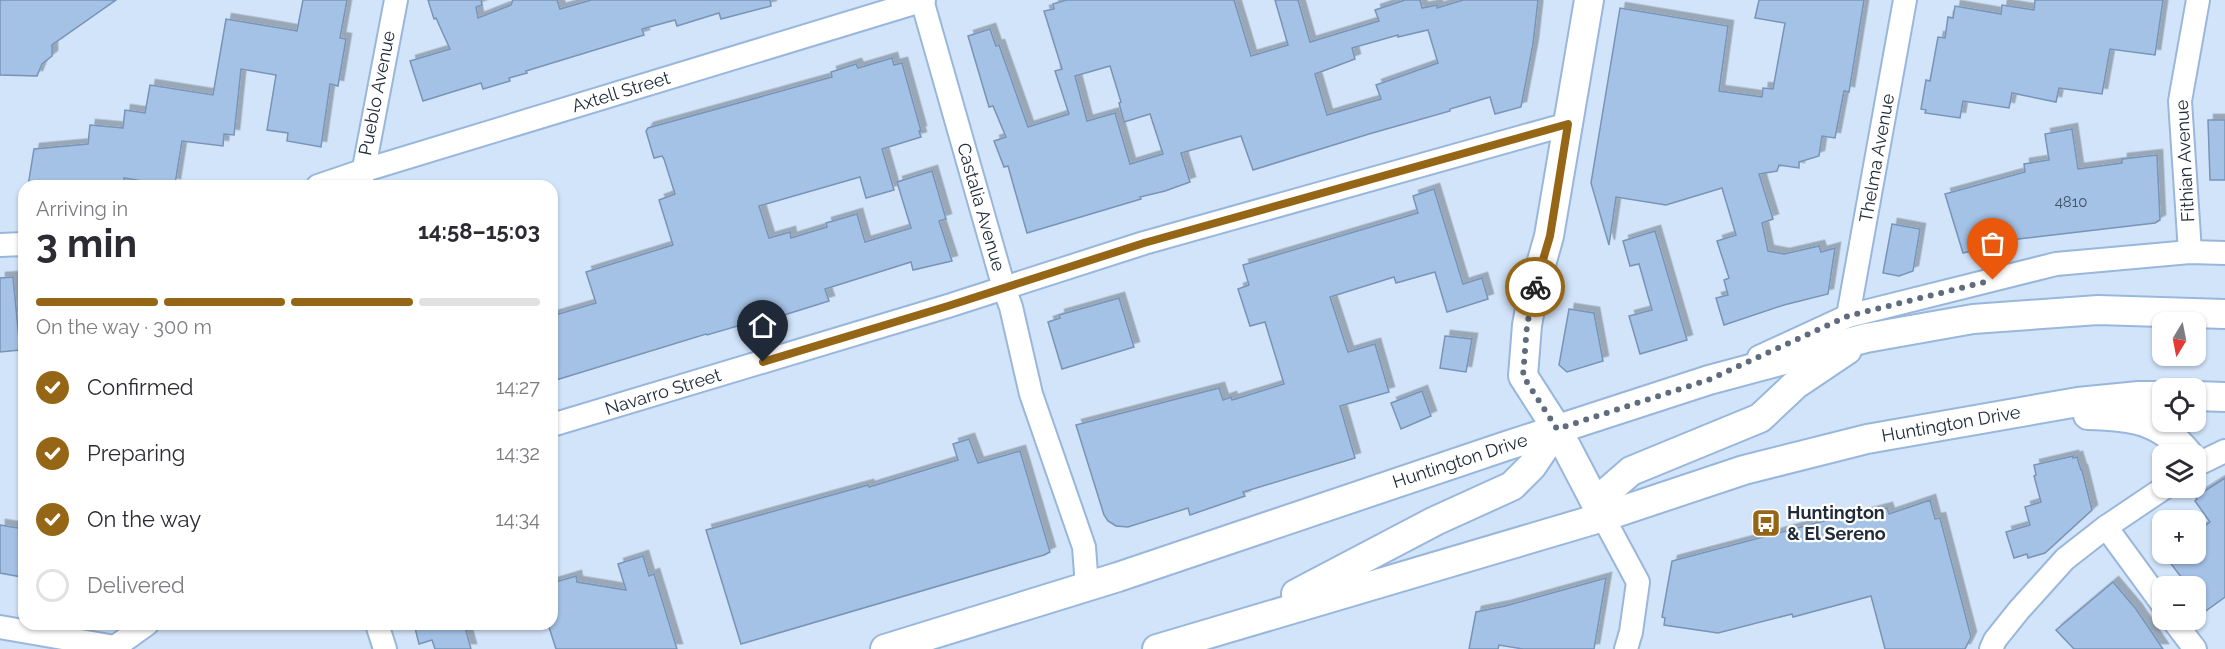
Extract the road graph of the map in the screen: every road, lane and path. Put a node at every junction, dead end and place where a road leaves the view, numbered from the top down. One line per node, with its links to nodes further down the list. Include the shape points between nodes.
1 (396, 0): 7 (street, Pueblo Avenue)
2 (922, 0): 7 (street, Axtell Street); 12 (street, Castalia Avenue)
3 (1589, 0): 6 (main road)
4 (1905, 0): 14 (street, Thelma Avenue)
5 (2198, 0): 10 (street, Fithian Avenue, via 2180,101)
6 (1568, 124): 12 (street, Navarro Street, via 1144,243); 22 (main road, via 1550,236 1527,325 1523,376)
7 (361, 178)
8 (18, 244): 9 (street)
9 (0, 245)
10 (2190, 252): 11 (street); 14 (street, via 2056,264)
11 (2225, 253)
12 (1004, 288): 21 (street, Navarro Street); 29 (street, Castalia Avenue, via 1031,394 1084,547)
13 (2225, 314): 15 (main road, Huntington Drive, via 2097,310 1973,319)
14 (1848, 316): 16 (street)
15 (1866, 338): 16 (main road, Huntington Drive); 27 (main road, via 1795,385 1760,418 1631,471 1608,491)
16 (1708, 380): 22 (main road, Huntington Drive)
17 (2152, 396): 20 (main road, Huntington Drive, via 2078,402)
18 (2206, 396): 19 (main road)
19 (2225, 396)
20 (2002, 415): 23 (main road, via 2118,416 2157,426); 27 (main road, Huntington Drive, via 1867,439 1744,470)
21 (558, 423)
22 (1557, 429): 27 (main road); 29 (main road, Huntington Drive); 31 (main road, via 1532,466 1512,486 1436,521)
23 (2179, 444)
24 (2225, 451): 25 (street)
25 (2206, 460)
26 (2152, 496): 28 (street)
27 (1603, 517): 31 (main road, Huntington Drive); 39 (street, via 1638,582)
28 (2106, 527): 30 (street); 40 (street, via 2065,559 2019,610)
29 (1087, 586): 37 (main road, Huntington Drive)
30 (2152, 590)
31 (1239, 624): 38 (main road, Huntington Drive)
32 (0, 627): 33 (street, via 115,647)
33 (139, 630)
34 (379, 630): 36 (street)
35 (2181, 630): 41 (street)
36 (385, 649)
37 (885, 649)
38 (1157, 649)
39 (1626, 649)
40 (1991, 649)
41 (2195, 649)

